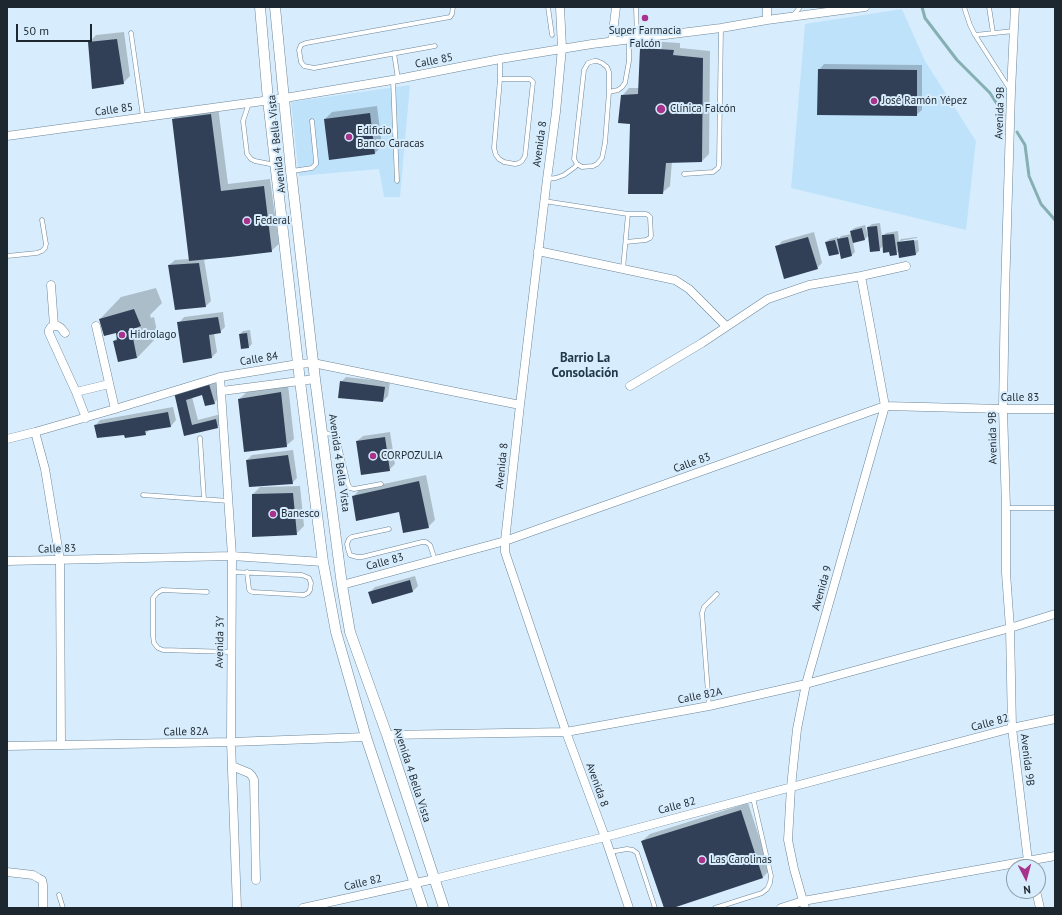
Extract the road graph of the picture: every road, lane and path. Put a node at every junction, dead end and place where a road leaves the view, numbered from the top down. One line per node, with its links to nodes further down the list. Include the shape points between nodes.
1 (260, 7): 33 (street, Avenida 4 Bella Vista)
2 (275, 7): 32 (street, Avenida 4 Bella Vista)
3 (453, 7): 26 (lane, via 450,17 306,43 301,45 299,50 304,66 314,68)
4 (548, 7): 20 (lane)
5 (560, 7): 25 (street, Avenida 8)
6 (616, 7): 23 (street)
7 (636, 7): 22 (lane)
8 (767, 7): 15 (street)
9 (800, 7): 14 (lane)
10 (865, 7): 14 (street, Calle 85)
11 (964, 7): 21 (lane)
12 (990, 7): 19 (lane)
13 (1015, 7): 17 (street, Avenida 9B)
14 (792, 17): 15 (street, Calle 85)
15 (767, 20): 16 (street, Calle 85)
16 (721, 28): 22 (street, Calle 85); 41 (lane, via 718,168 713,172)
17 (1014, 31): 19 (lane); 30 (street, Avenida 9B)
18 (131, 33): 35 (lane)
19 (993, 33): 21 (lane)
20 (552, 35)
21 (975, 35): 30 (lane)
22 (633, 38): 23 (street, Calle 85); 31 (lane, via 624,83 618,90)
23 (612, 41): 25 (street, Calle 85)
24 (435, 46): 26 (lane)
25 (562, 48): 27 (street, Calle 85); 42 (street, Avenida 8)
26 (394, 53): 29 (lane)
27 (500, 59): 28 (lane); 29 (street, Calle 85)
28 (500, 79): 28 (lane, via 494,148 499,159 515,164 522,161 525,156 533,82 530,79)
29 (396, 80): 32 (street, Calle 85); 43 (lane)
30 (1011, 91): 70 (street, Avenida 9B)
31 (609, 92): 38 (lane, via 602,158 593,166 582,167); 38 (lane, via 607,67 597,61 588,63 584,70 574,156)
32 (284, 98): 33 (street, Calle 85); 40 (street, Avenida 4 Bella Vista)
33 (268, 100): 34 (street, Calle 85); 39 (street, Avenida 4 Bella Vista)
34 (249, 103): 35 (street, Calle 85); 39 (lane, via 243,121 247,154 255,161)
35 (143, 118): 37 (street, Calle 85)
36 (312, 121): 40 (lane, via 316,164 312,168)
37 (7, 136)
38 (577, 164): 42 (lane, via 564,175)
39 (276, 165): 59 (street, Avenida 4 Bella Vista)
40 (291, 171): 58 (street, Avenida 4 Bella Vista)
41 (684, 174)
42 (547, 179): 44 (street, Avenida 8)
43 (397, 181)
44 (544, 201): 45 (lane); 48 (street, Avenida 8)
45 (628, 214): 47 (lane); 47 (lane, via 648,215 651,236 646,240)
46 (42, 220): 49 (lane, via 45,248 37,253)
47 (626, 242): 51 (lane)
48 (538, 251): 51 (street); 67 (street, Avenida 8)
49 (7, 256)
50 (906, 266): 52 (street)
51 (623, 269): 56 (street, via 683,284)
52 (861, 276): 56 (street, via 809,285 768,299); 68 (street, Avenida 9)
53 (51, 285): 54 (street)
54 (54, 326): 57 (street, via 61,328); 66 (street, via 48,333)
55 (96, 326): 63 (street)
56 (726, 326): 64 (street)
57 (65, 333)
58 (314, 363): 59 (street, Calle 84); 61 (street, Avenida 4 Bella Vista); 67 (street, Calle 84)
59 (298, 364): 60 (street, Calle 84); 62 (street, Avenida 4 Bella Vista)
60 (220, 377): 65 (street, Avenida 3Y); 69 (street, Calle 84)
61 (315, 379): 62 (street); 74 (street, Avenida 4 Bella Vista)
62 (300, 381): 65 (street); 89 (street, Avenida 4 Bella Vista)
63 (109, 384): 66 (street); 69 (street)
64 (630, 386)
65 (222, 391): 80 (street, Avenida 3Y)
66 (76, 392): 72 (street)
67 (520, 405): 84 (street, Avenida 8)
68 (885, 406): 70 (street, Calle 83); 84 (street, Calle 83); 98 (street, Avenida 9)
69 (115, 409): 72 (street, Calle 84)
70 (1003, 409): 71 (street, Calle 83); 81 (street, Avenida 9B)
71 (1055, 409)
72 (86, 418): 73 (street, Calle 84)
73 (35, 432): 76 (street, Calle 84); 86 (street, via 45,469)
74 (322, 433): 77 (lane, via 333,434 337,438 350,488); 92 (street, Avenida 4 Bella Vista)
75 (200, 438): 79 (lane)
76 (7, 439)
77 (381, 484)
78 (143, 495): 79 (lane)
79 (204, 500): 80 (lane)
80 (229, 501): 85 (street, Avenida 3Y)
81 (1006, 508): 82 (lane); 96 (street, Avenida 9B, via 1006,573)
82 (1055, 508)
83 (390, 529): 87 (lane, via 349,539 347,544 350,556 357,558 426,542 430,545)
84 (505, 541): 87 (street, Calle 83); 102 (street, Avenida 8, via 505,552)
85 (232, 556): 86 (street, Calle 83); 89 (street, Calle 83); 90 (street, Avenida 3Y)
86 (60, 560): 88 (street, Calle 83); 106 (street)
87 (435, 560): 92 (street, Calle 83)
88 (7, 561)
89 (323, 562): 104 (street, Avenida 4 Bella Vista, via 336,632)
90 (232, 572): 91 (lane); 97 (street, Avenida 3Y)
91 (248, 572): 91 (lane, via 306,576 311,583 310,590 304,594 253,592 249,589)
92 (342, 584): 103 (street, Avenida 4 Bella Vista, via 350,632)
93 (208, 592): 97 (lane, via 162,590 157,593 153,598 154,643 163,650)
94 (717, 594): 99 (lane, via 704,607 702,613)
95 (1055, 614): 96 (street, Calle 82A)
96 (1010, 628): 98 (street, Calle 82A); 101 (street, Avenida 9B)
97 (231, 652): 105 (street, Avenida 3Y)
98 (806, 684): 99 (street, Calle 82A); 109 (street, Avenida 9, via 797,729)
99 (709, 706): 102 (street, Calle 82A)
100 (1055, 719): 101 (street, Calle 82)
101 (1012, 728): 109 (street, Calle 82); 114 (street, Avenida 9B)
102 (566, 732): 103 (street, Calle 82A); 111 (street, Avenida 8)
103 (386, 735): 118 (street, Avenida 4 Bella Vista)
104 (366, 737): 105 (street, Calle 82A); 120 (street, Avenida 4 Bella Vista)
105 (231, 742): 106 (street, Calle 82A); 108 (street, Avenida 3Y)
106 (61, 745): 107 (street, Calle 82A)
107 (7, 746)
108 (232, 766): 119 (street, via 249,773 254,780); 125 (street, Avenida 3Y)
109 (791, 787): 110 (street, Calle 82); 122 (street, Avenida 9, via 788,840)
110 (753, 797): 111 (street, Calle 82); 131 (lane, via 771,876 770,883 762,893)
111 (604, 837): 112 (street, Avenida 8); 118 (street, Calle 82)
112 (610, 852): 129 (street, Avenida 8); 130 (lane, via 627,849 637,853)
113 (1055, 856): 115 (street)
114 (1028, 859)
115 (1045, 859)
116 (1006, 868): 122 (street)
117 (7, 872): 123 (street, via 33,875 42,880)
118 (434, 879): 120 (street, Calle 82); 128 (street, Avenida 4 Bella Vista)
119 (256, 880)
120 (414, 883): 126 (street, Calle 82); 127 (street, Avenida 4 Bella Vista)
121 (59, 895): 124 (lane)
122 (804, 905): 132 (street)
123 (43, 908)
124 (63, 908)
125 (237, 908)
126 (303, 908)
127 (423, 908)
128 (444, 908)
129 (629, 908)
130 (655, 908)
131 (715, 908)
132 (781, 908)

